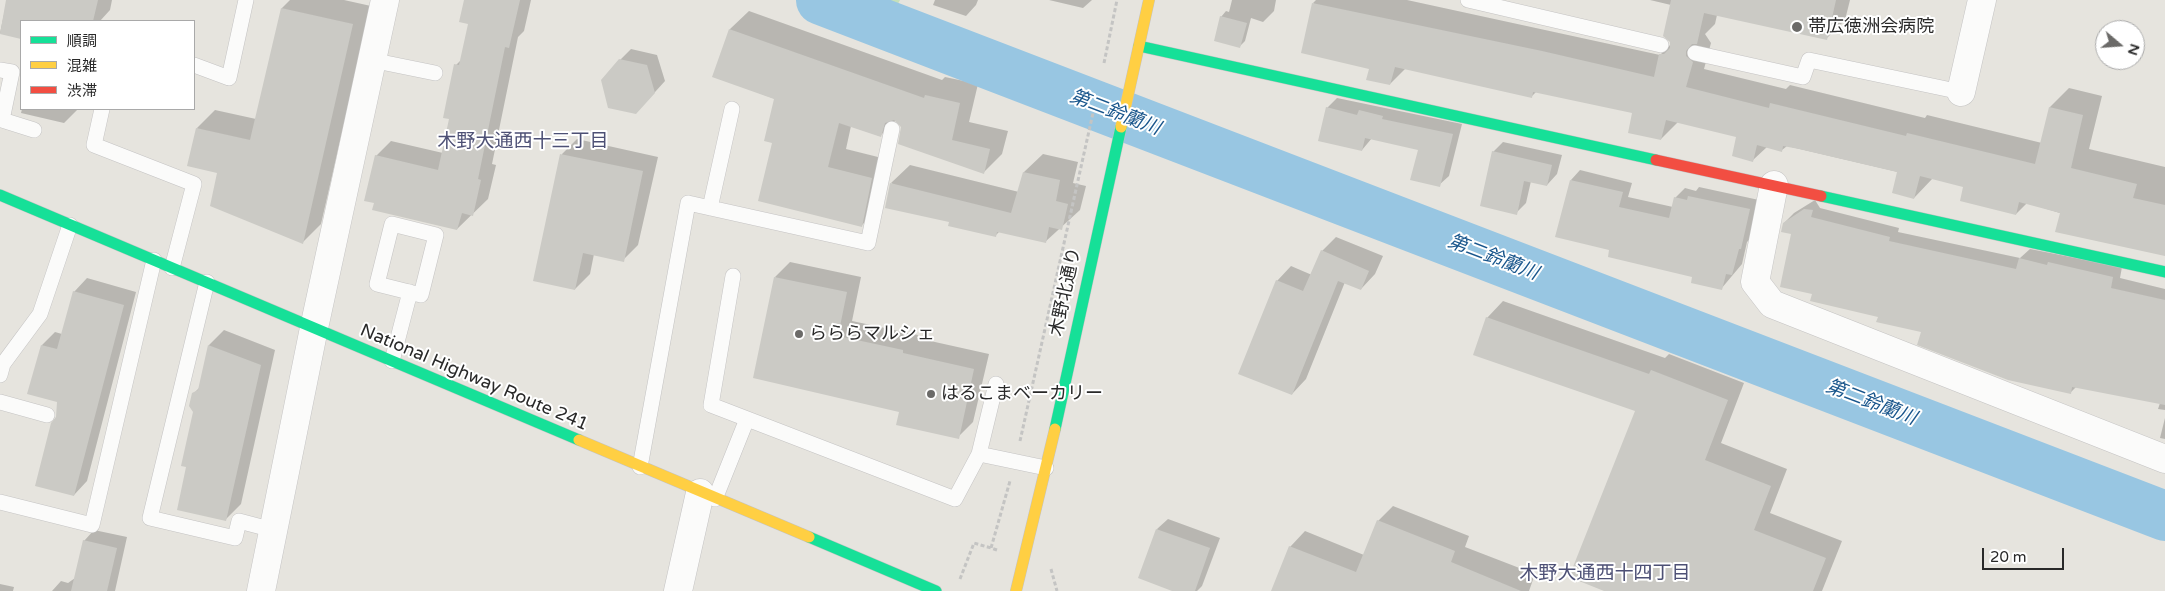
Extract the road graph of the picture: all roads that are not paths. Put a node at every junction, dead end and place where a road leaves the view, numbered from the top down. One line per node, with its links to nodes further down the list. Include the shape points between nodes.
1 (246, 0): 10 (lane, via 229,78)
2 (385, 0): 9 (street)
3 (1149, 0): 7 (main road, 木野北通り)
4 (1468, 0): 6 (lane)
5 (1982, 0): 13 (street)
6 (1661, 45)
7 (1139, 46): 18 (main road); 38 (main road, 木野北通り)
8 (1695, 53): 13 (lane, via 1803,77 1809,60)
9 (371, 60): 12 (lane); 28 (street)
10 (195, 65)
11 (0, 70): 17 (lane, via 12,72 2,120)
12 (435, 74)
13 (1961, 92)
14 (732, 109): 20 (lane)
15 (102, 110): 23 (lane, via 94,145 194,184)
16 (892, 129): 20 (lane, via 868,243)
17 (34, 130)
18 (1774, 186): 24 (main road); 36 (street, via 1755,282 1772,304)
19 (0, 195): 21 (main road, National Highway Route 241)
20 (710, 208): 37 (lane, via 688,203)
21 (70, 225): 22 (main road, National Highway Route 241); 30 (lane, via 40,314 3,364)
22 (154, 260): 23 (main road, National Highway Route 241); 40 (lane, via 92,525)
23 (172, 268): 26 (main road, National Highway Route 241)
24 (2165, 272)
25 (733, 276): 34 (lane, via 711,405)
26 (207, 282): 28 (main road, National Highway Route 241); 41 (lane, via 150,518 235,538 238,522)
27 (410, 292): 27 (lane, via 421,295 436,235 392,224 377,284); 29 (lane)
28 (314, 328): 29 (main road, National Highway Route 241); 41 (street)
29 (392, 361): 37 (main road, National Highway Route 241)
30 (0, 375)
31 (996, 384): 35 (lane)
32 (0, 402): 33 (lane)
33 (47, 415)
34 (747, 419): 35 (lane, via 955,499); 39 (lane)
35 (979, 454): 38 (lane)
36 (2165, 459)
37 (640, 467): 39 (main road, National Highway Route 241)
38 (1046, 468): 45 (main road, 木野北通り)
39 (707, 496): 43 (street); 44 (main road, National Highway Route 241)
40 (0, 502)
41 (273, 530): 42 (street)
42 (261, 591)
43 (678, 591)
44 (936, 591)
45 (1016, 591)

